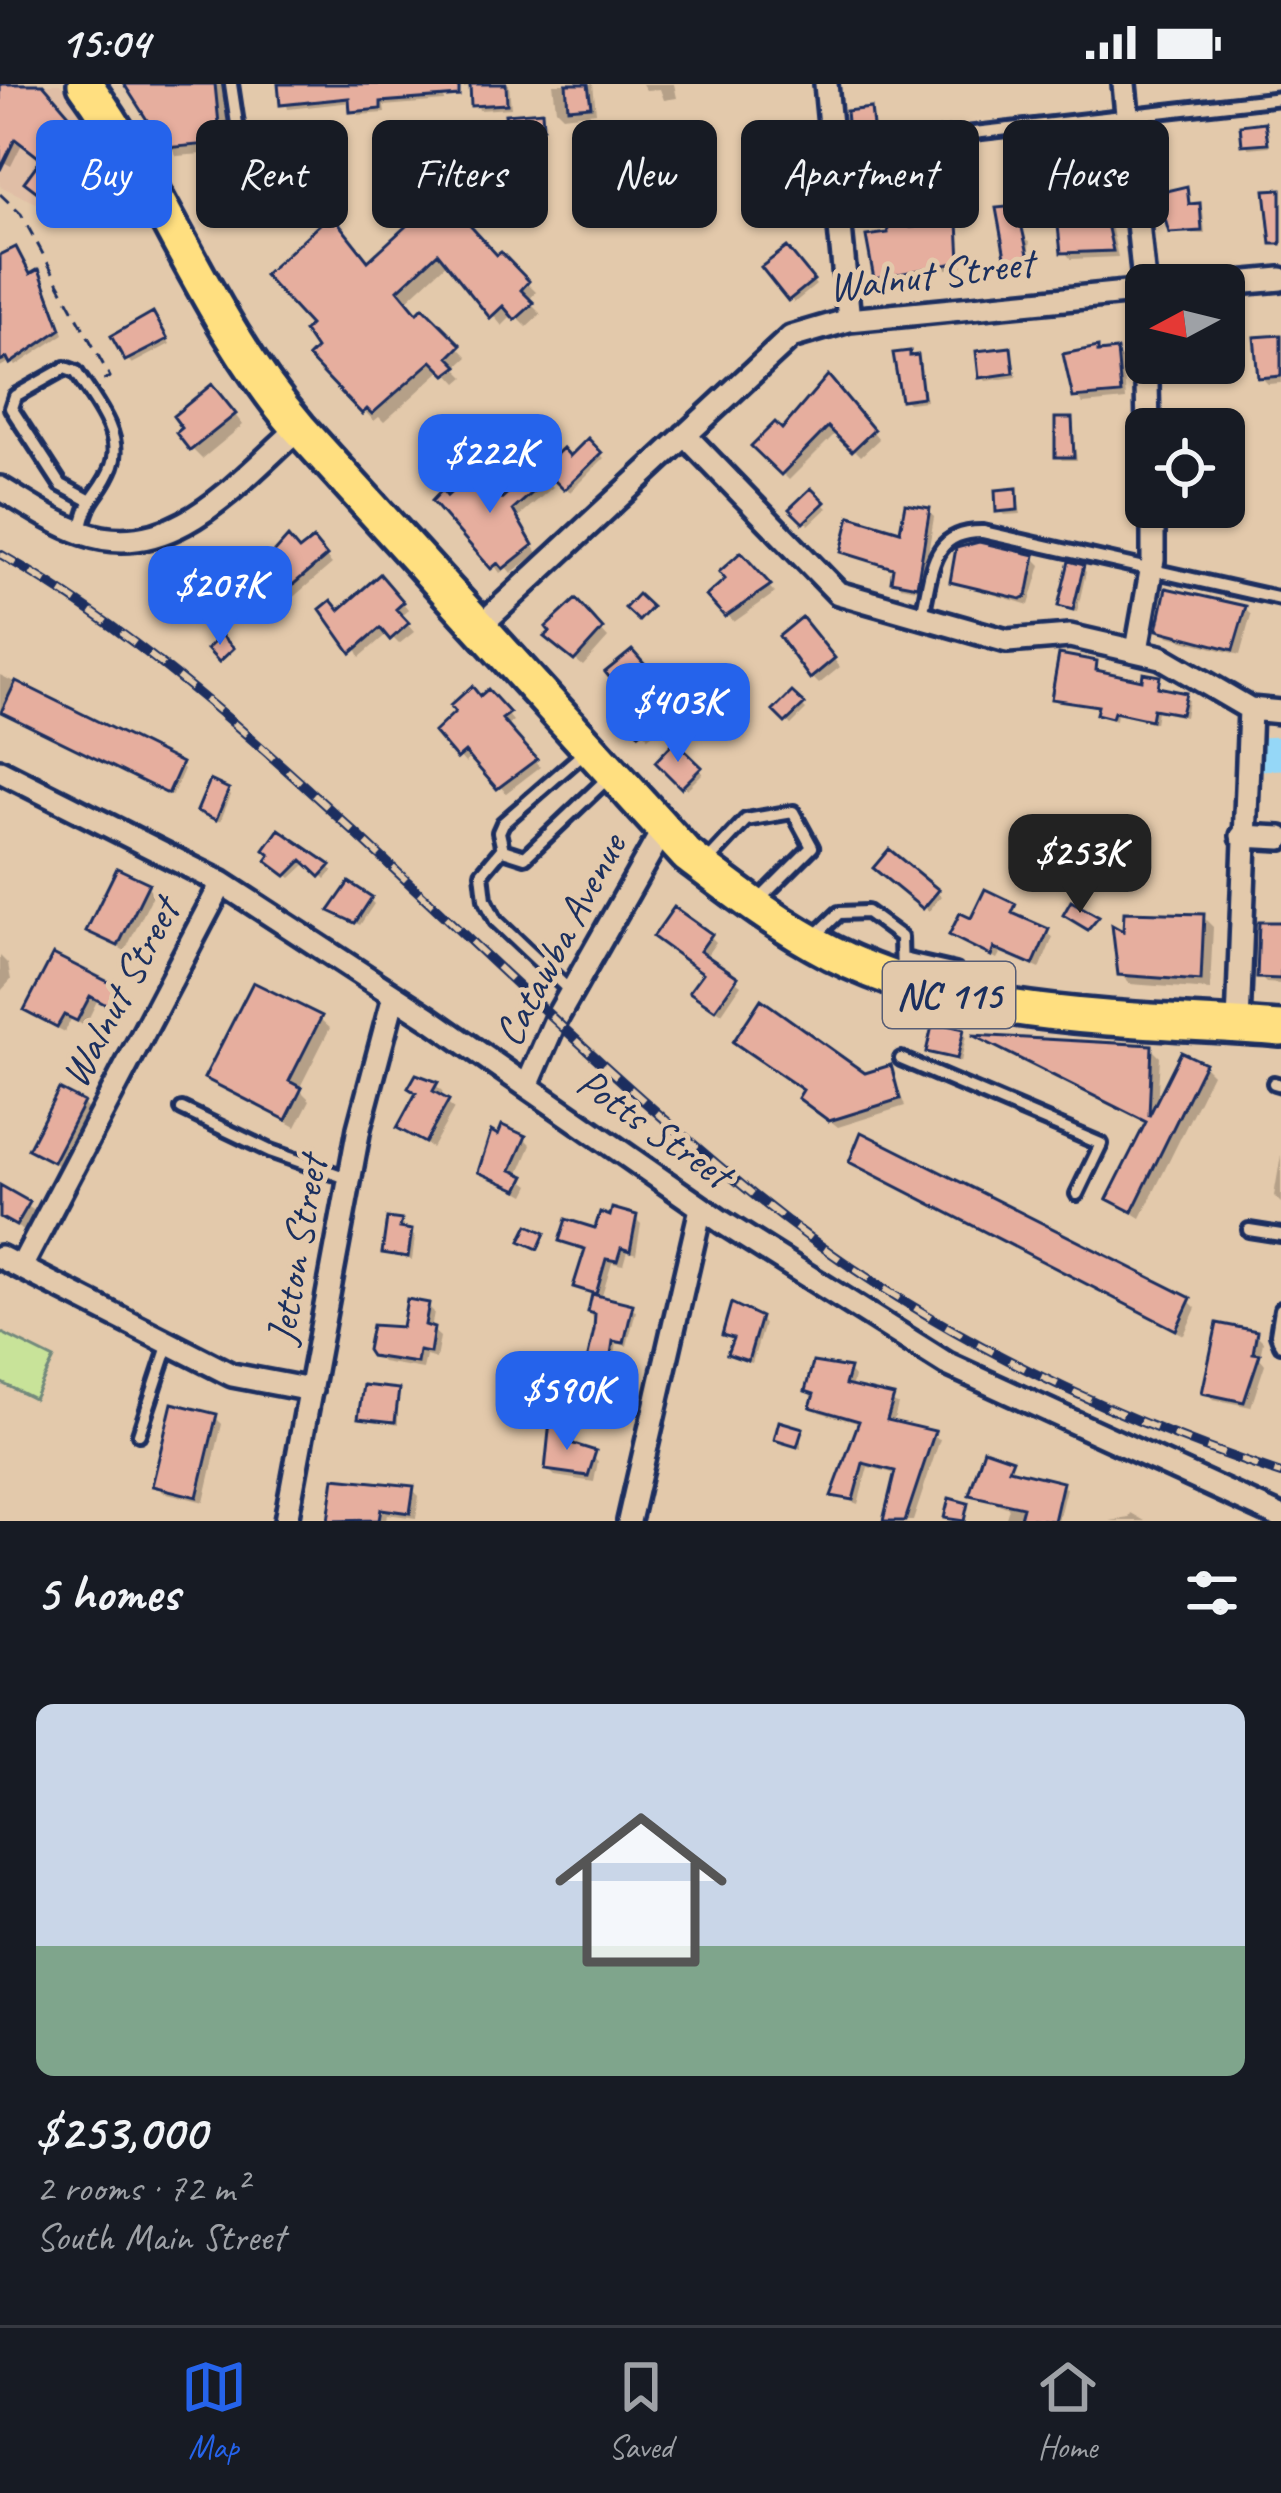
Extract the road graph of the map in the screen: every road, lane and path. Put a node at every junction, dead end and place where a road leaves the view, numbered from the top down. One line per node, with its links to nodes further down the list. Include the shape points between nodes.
1 (85, 84): 18 (main road, NC 115, via 152,186 226,332)
2 (231, 84): 7 (lane)
3 (826, 84): 8 (street)
4 (1124, 84): 6 (street)
5 (1281, 98): 6 (lane)
6 (1127, 115): 9 (lane); 12 (street)
7 (236, 120)
8 (829, 120)
9 (979, 132)
10 (0, 194): 17 (path, via 21,214 110,377)
11 (840, 228): 16 (street)
12 (1142, 264)
13 (1281, 279): 14 (street)
14 (1245, 282)
15 (1125, 293): 16 (street, Walnut Street)
16 (849, 320): 19 (street, Walnut Street, via 778,346)
17 (86, 388): 21 (lane, via 115,450); 21 (lane, via 65,368 10,401 52,473)
18 (299, 428): 23 (street, via 185,525 127,541); 27 (main road, NC 115)
19 (685, 435): 26 (street, via 825,584 866,605); 27 (street, Walnut Street)
20 (0, 488): 23 (street)
21 (87, 500): 23 (lane)
22 (1152, 528): 24 (street)
23 (81, 533)
24 (1150, 571): 25 (lane); 26 (lane, via 959,532 940,547); 28 (street)
25 (1281, 599)
26 (921, 618): 28 (street, via 1006,641 1070,637)
27 (481, 626): 31 (main road, NC 115)
28 (1137, 650): 29 (street, via 1162,656)
29 (1250, 710): 30 (street); 35 (street)
30 (1281, 712)
31 (590, 748): 33 (main road, NC 115); 37 (lane, via 503,823)
32 (0, 771): 39 (street, Potts Street)
33 (613, 774): 34 (main road, NC 115); 37 (lane, via 525,857)
34 (663, 830): 38 (main road, NC 115); 43 (street, Catawba Avenue)
35 (1242, 836): 36 (street); 45 (street)
36 (1281, 838)
37 (502, 849): 43 (lane, via 482,873 488,908)
38 (702, 867): 40 (main road, NC 115); 40 (lane, via 746,820 793,812 812,848)
39 (222, 883): 44 (street, Potts Street); 55 (street, Walnut Street)
40 (754, 906): 41 (main road, NC 115)
41 (810, 941): 42 (main road, NC 115); 42 (lane, via 839,913 855,909 902,938)
42 (903, 970): 45 (main road, NC 115, via 955,997 1058,1014)
43 (571, 992): 48 (street, Catawba Avenue)
44 (394, 996): 48 (street, Potts Street); 50 (street, Jetton Street)
45 (1238, 1025): 46 (main road, NC 115)
46 (1281, 1029)
47 (901, 1059): 51 (lane, via 1101,1144)
48 (527, 1086): 52 (street, Potts Street)
49 (182, 1109): 50 (lane)
50 (350, 1179): 59 (street, Jetton Street)
51 (1077, 1194)
52 (701, 1208): 61 (street, Potts Street, via 996,1390); 63 (street)
53 (1249, 1230): 54 (lane)
54 (1281, 1235)
55 (10, 1262): 57 (street)
56 (1281, 1309): 58 (lane)
57 (168, 1346): 59 (street, via 232,1375); 60 (lane)
58 (1281, 1346)
59 (311, 1390): 62 (street, Jetton Street)
60 (139, 1434)
61 (1281, 1517)
62 (286, 1521)
63 (629, 1521)

